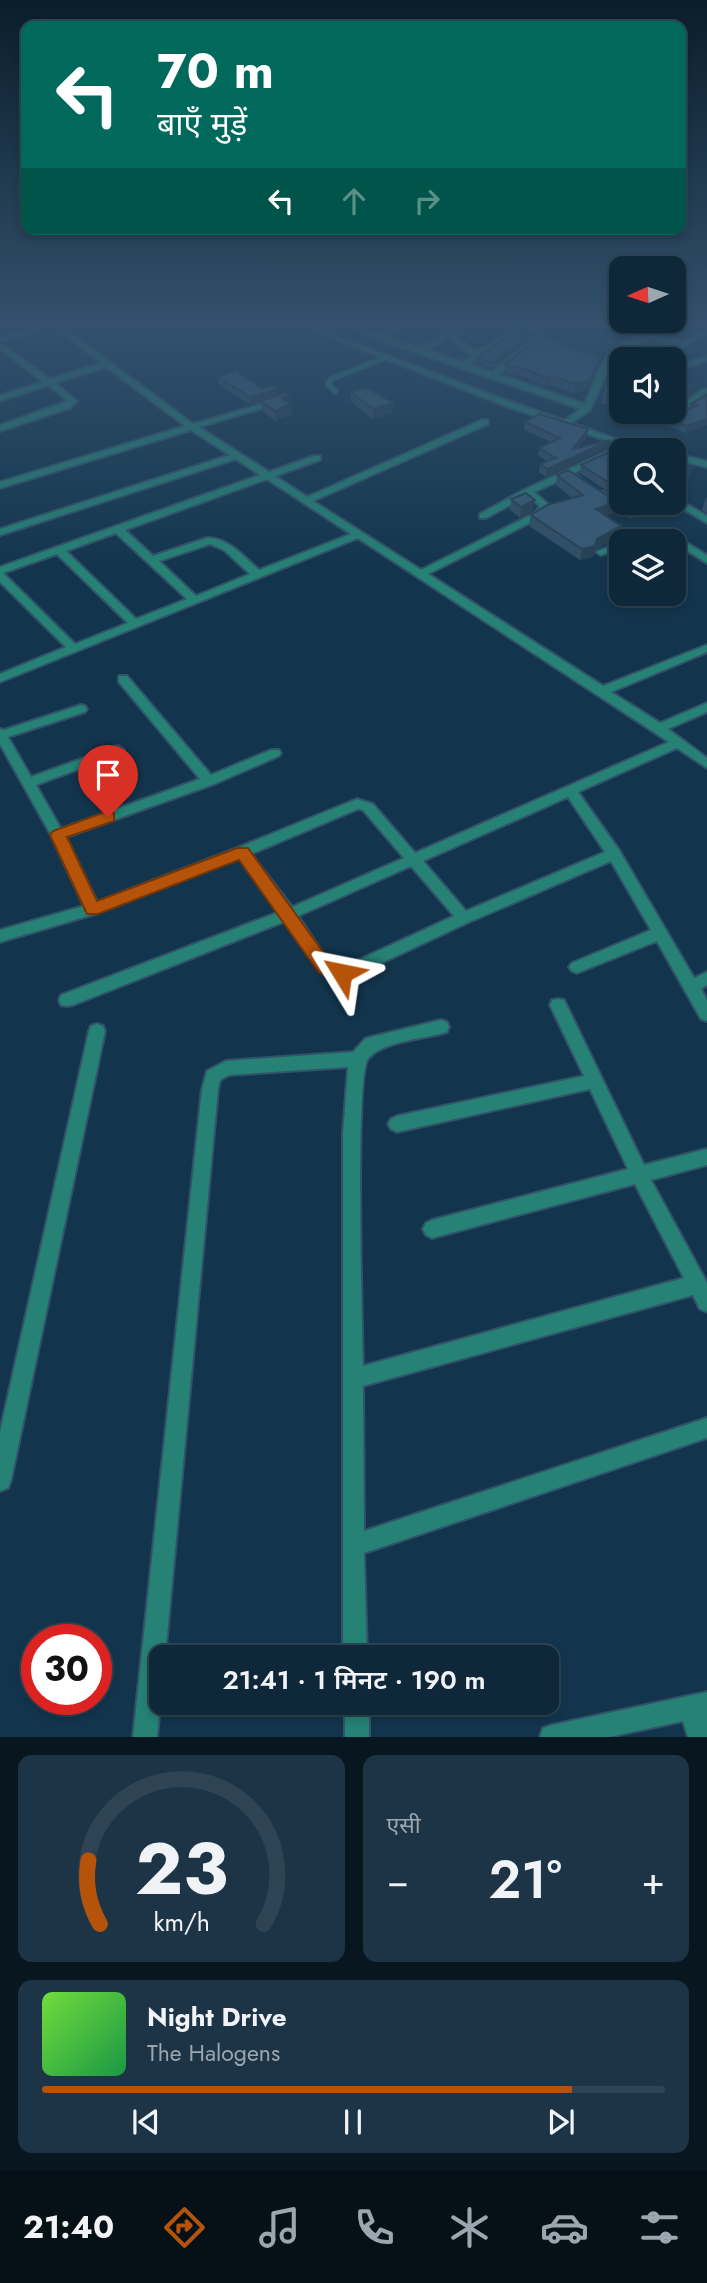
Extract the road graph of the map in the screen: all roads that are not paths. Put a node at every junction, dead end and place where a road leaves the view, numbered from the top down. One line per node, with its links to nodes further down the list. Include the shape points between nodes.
1 (57, 408): 9 (street)
2 (167, 408): 8 (street)
3 (253, 408): 8 (street)
4 (532, 408): 6 (street)
5 (587, 408): 6 (street)
6 (569, 421): 10 (street)
7 (485, 422): 23 (street)
8 (192, 426): 12 (street); 19 (street)
9 (0, 428)
10 (611, 438)
11 (609, 454): 16 (street)
12 (237, 456): 17 (street); 28 (street)
13 (317, 458): 17 (street)
14 (686, 460): 15 (street)
15 (707, 464)
16 (566, 473): 18 (street); 21 (street)
17 (268, 476): 23 (street); 27 (street)
18 (584, 483)
19 (0, 485)
20 (594, 489): 22 (street)
21 (527, 492): 25 (street); 37 (street, via 542,501 544,510)
22 (609, 499)
23 (307, 500): 29 (street)
24 (686, 507): 26 (street)
25 (483, 516)
26 (707, 520)
27 (118, 529): 32 (street); 34 (street)
28 (0, 531)
29 (359, 534): 37 (street); 38 (street)
30 (686, 547): 35 (street)
31 (609, 549): 33 (street)
32 (59, 550): 36 (street); 40 (street)
33 (601, 552)
34 (153, 560): 38 (street, via 211,540 228,548); 39 (street)
35 (707, 561)
36 (0, 573): 41 (street)
37 (421, 574): 45 (street)
38 (258, 575): 39 (street)
39 (194, 600): 40 (street)
40 (135, 624): 41 (street)
41 (73, 648): 43 (street)
42 (707, 648): 45 (street)
43 (0, 678)
44 (123, 679): 54 (street)
45 (603, 691): 48 (street)
46 (707, 707): 48 (street)
47 (81, 709): 49 (street)
48 (659, 728): 50 (street)
49 (1, 734): 55 (street)
50 (678, 743): 53 (street); 56 (street)
51 (118, 750): 55 (street)
52 (275, 753): 54 (street)
53 (707, 764)
54 (209, 781): 57 (street)
55 (28, 783): 57 (street)
56 (570, 790): 59 (street); 60 (street)
57 (58, 835): 61 (street)
58 (243, 852): 60 (street, via 357,804 368,807); 61 (street); 62 (street)
59 (614, 855): 63 (street); 64 (street)
60 (412, 860): 62 (street); 63 (street)
61 (93, 909): 65 (street)
62 (289, 914): 63 (street, via 325,968 337,973); 69 (street)
63 (464, 918)
64 (660, 933): 66 (street); 68 (street)
65 (0, 936)
66 (578, 967)
67 (707, 978): 68 (street)
68 (691, 986): 71 (street)
69 (67, 1000)
70 (558, 1005): 75 (street)
71 (707, 1014)
72 (442, 1027): 74 (street, via 371,1044)
73 (97, 1031): 84 (street)
74 (357, 1059): 82 (street, via 352,1134); 89 (street, via 233,1067 213,1076)
75 (595, 1081): 76 (street); 78 (street)
76 (397, 1124)
77 (707, 1157): 78 (street)
78 (640, 1176): 79 (street); 80 (street)
79 (432, 1229)
80 (697, 1284): 81 (street); 82 (street)
81 (707, 1302)
82 (352, 1379): 85 (street)
83 (707, 1428): 85 (street)
84 (0, 1480)
85 (353, 1546): 86 (street)
86 (355, 1645)
87 (699, 1705): 91 (street); 92 (street)
88 (357, 1715): 90 (street)
89 (145, 1737)
90 (357, 1737)
91 (552, 1737)
92 (700, 1737)

